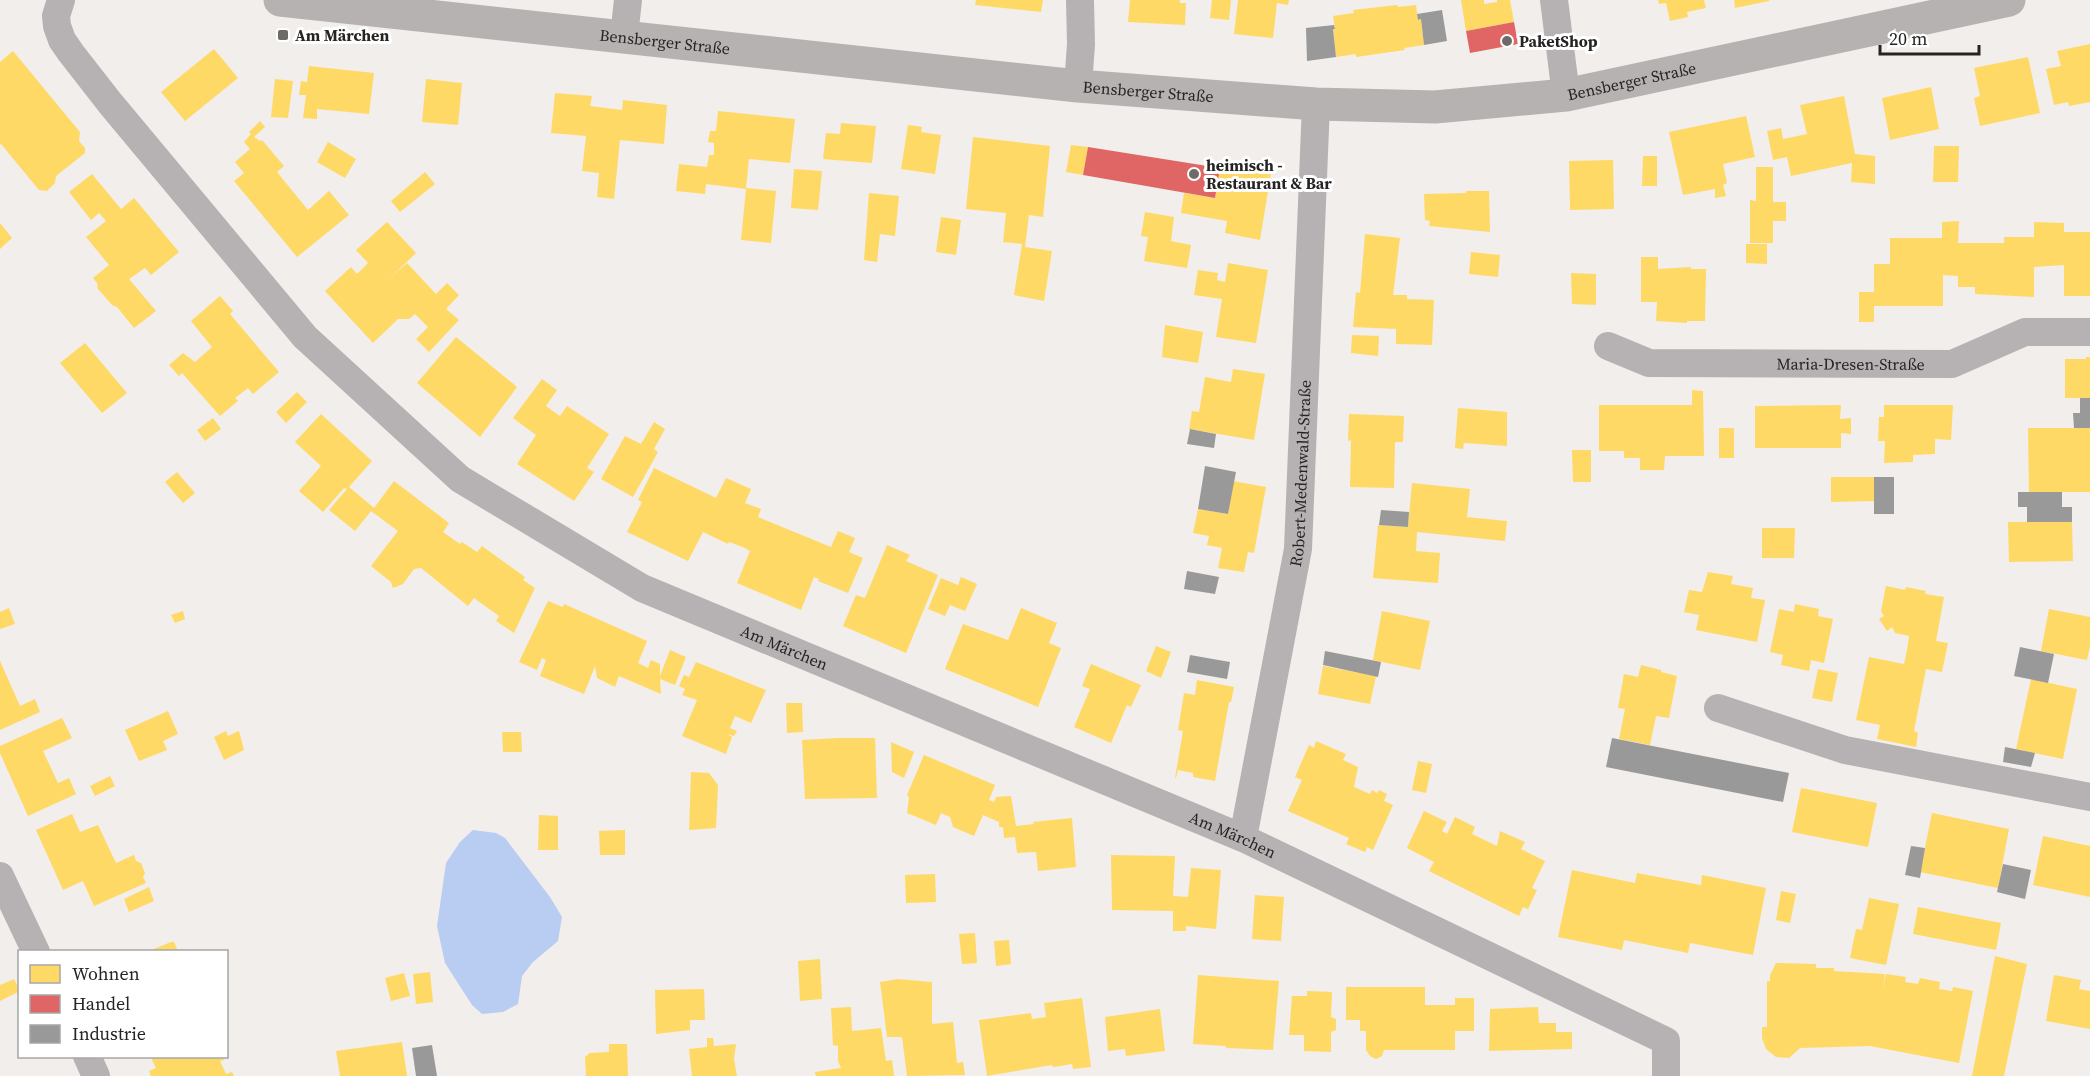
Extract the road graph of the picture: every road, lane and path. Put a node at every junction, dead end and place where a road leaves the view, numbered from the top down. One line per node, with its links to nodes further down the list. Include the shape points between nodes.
1 (60, 0): 15 (street, Am Märchen, via 57,26 71,53 297,328 460,479 642,588)
2 (280, 0): 7 (main road, Bensberger Straße)
3 (628, 0): 7 (street)
4 (1080, 0): 8 (street)
5 (1554, 0): 9 (street)
6 (2009, 0): 9 (main road, Bensberger Straße)
7 (624, 36): 8 (main road, Bensberger Straße)
8 (1078, 86): 10 (main road, Bensberger Straße)
9 (1566, 95): 10 (main road, Bensberger Straße, via 1435,107)
10 (1316, 104): 15 (street, Robert-Medenwald-Straße, via 1298,549)
11 (2090, 332): 12 (street, Maria-Dresen-Straße, via 2025,332 1952,364 1649,363)
12 (1608, 346)
13 (1718, 708): 14 (street, via 1845,750)
14 (2090, 797)
15 (1243, 838): 20 (street, Am Märchen, via 1666,1041)
16 (0, 876): 17 (street)
17 (36, 950)
18 (88, 1058): 19 (street)
19 (96, 1076)
20 (1666, 1076)

